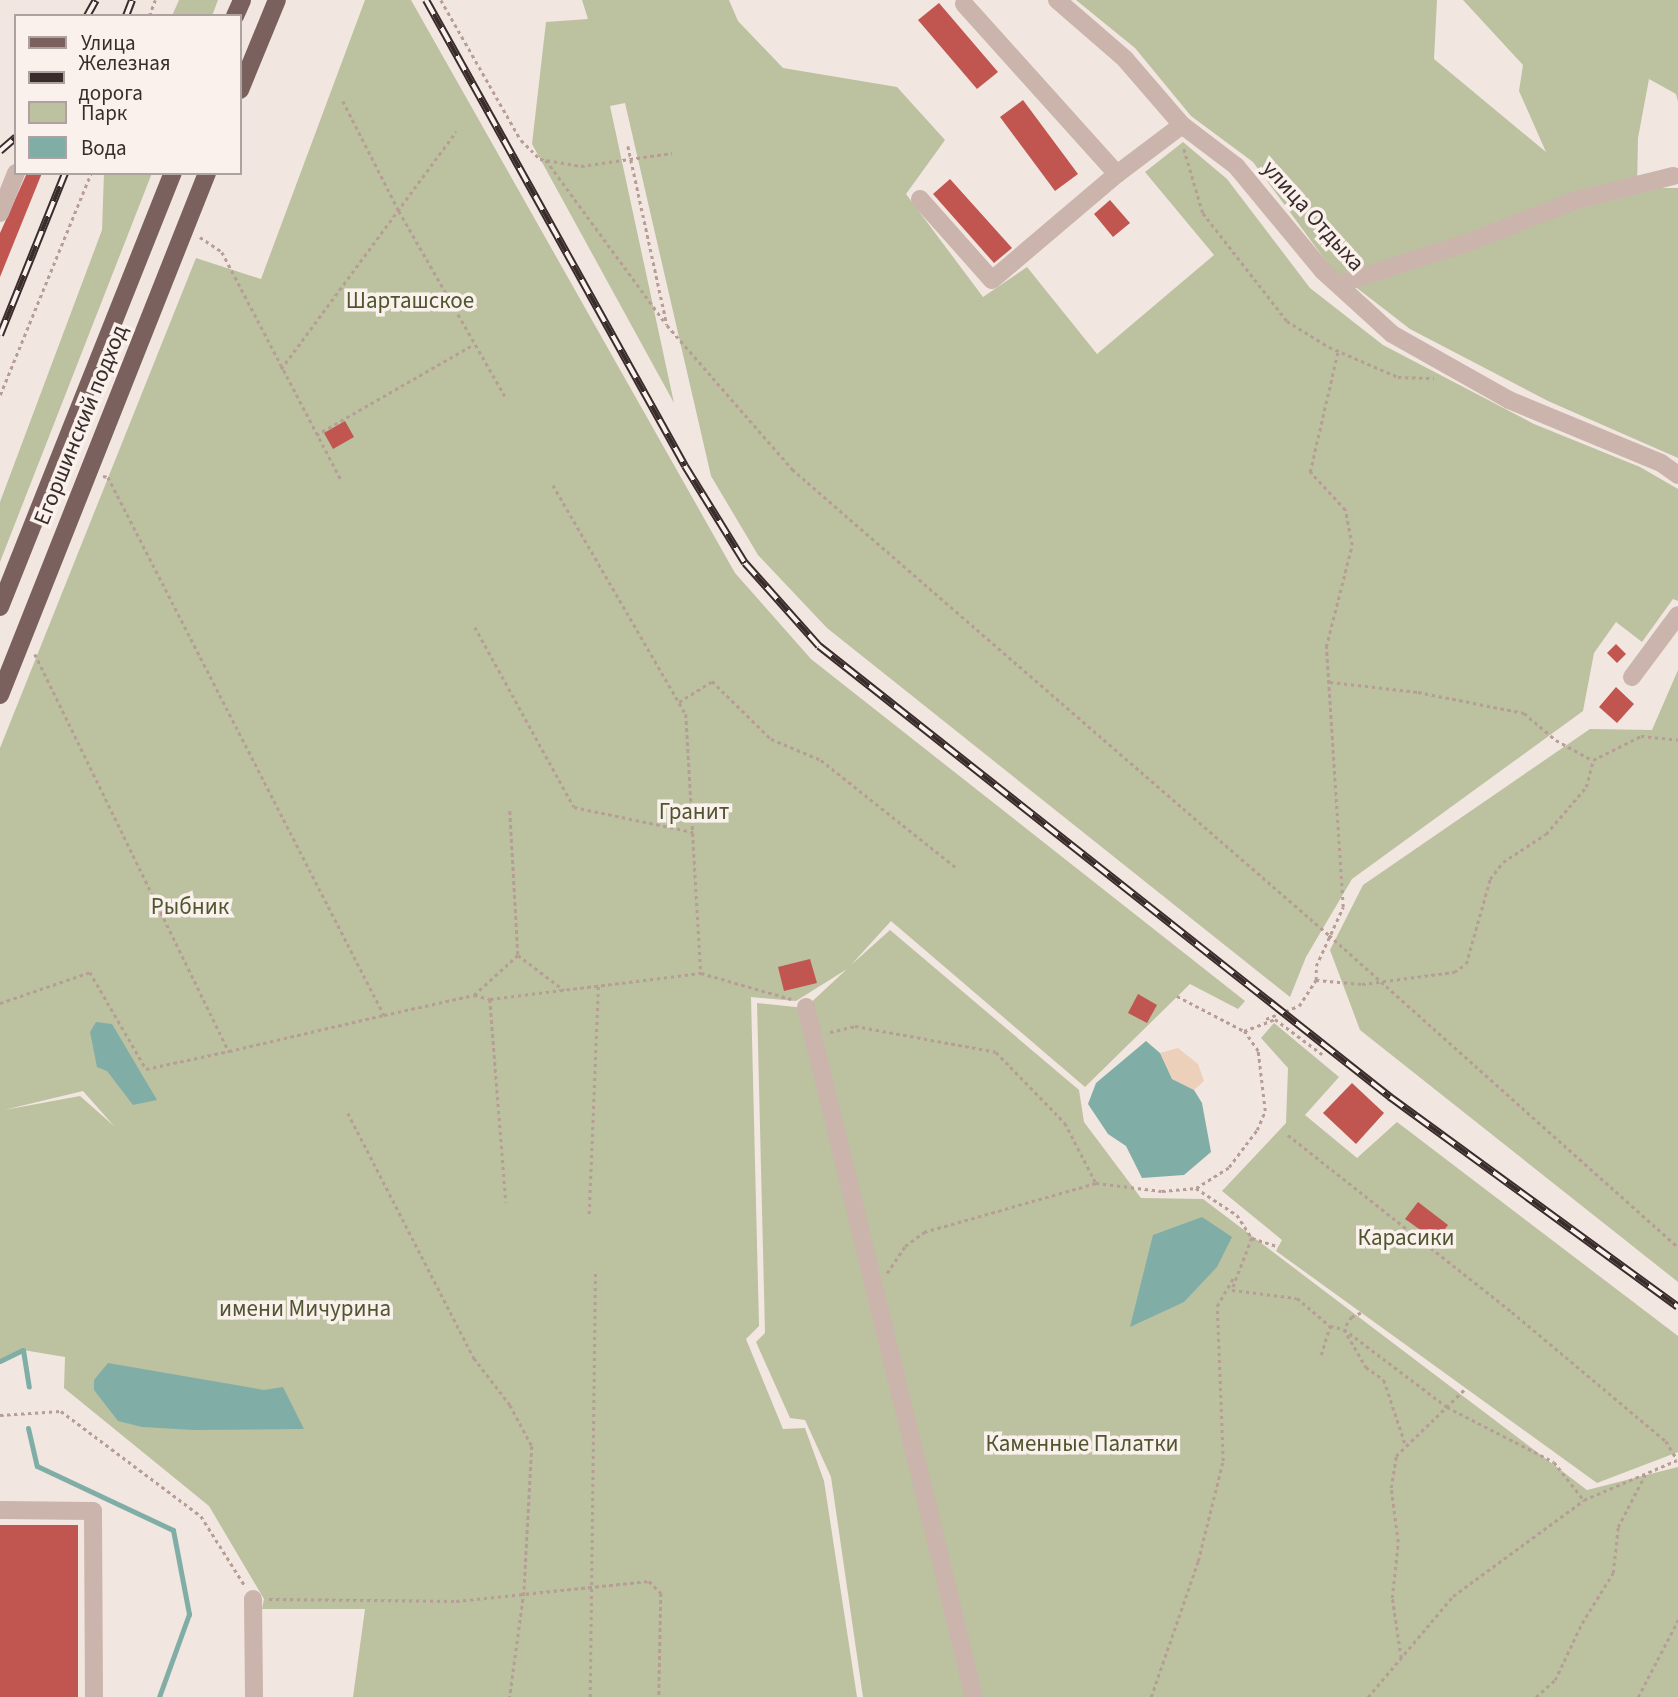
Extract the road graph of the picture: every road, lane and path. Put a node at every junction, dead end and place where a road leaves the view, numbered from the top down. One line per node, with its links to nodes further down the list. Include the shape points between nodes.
1 (277, 0): 5 (main road)
2 (441, 0): 12 (path, via 521,140)
3 (1057, 0): 7 (street, улица Отдыха, via 1125,59)
4 (964, 4): 13 (street)
5 (242, 85)
6 (343, 100): 20 (path)
7 (1182, 125): 13 (street); 23 (street, улица Отдыха, via 1236,166 1322,271); 26 (path, via 1185,165 1203,212 1287,321)
8 (456, 132): 20 (path)
9 (628, 146): 11 (path)
10 (672, 153): 11 (path)
11 (631, 159): 12 (path, via 581,166); 24 (path)
12 (546, 160): 24 (path)
13 (1117, 174): 19 (street, via 992,280)
14 (15, 175): 21 (street)
15 (90, 175): 29 (path)
16 (172, 175): 36 (main road, Егоршинский подход)
17 (206, 175): 22 (main road, Егоршинский подход)
18 (1673, 176): 23 (street, via 1577,200 1467,243)
19 (920, 199)
20 (400, 211): 25 (path); 27 (path)
21 (0, 213)
22 (186, 228): 27 (path, via 222,251); 32 (main road, Егоршинский подход)
23 (1339, 284): 33 (street, улица Отдыха, via 1392,334 1454,371 1544,416 1661,463)
24 (667, 325): 49 (path, via 792,469)
25 (475, 344): 30 (path); 31 (path)
26 (1338, 351): 28 (path, via 1398,377); 41 (path, via 1310,472 1345,510 1352,545 1326,647)
27 (281, 369): 31 (path)
28 (1440, 378)
29 (0, 396)
30 (505, 396)
31 (316, 435): 34 (path)
32 (89, 471): 39 (main road, Егоршинский подход); 61 (path, via 108,477)
33 (1678, 475)
34 (342, 482)
35 (552, 485): 43 (path)
36 (0, 607)
37 (1678, 615): 40 (street)
38 (475, 627): 47 (path, via 574,807)
39 (19, 648): 42 (main road, Егоршинский подход); 65 (path, via 37,654)
40 (1632, 677)
41 (1330, 682): 45 (path, via 1418,692 1524,713 1556,740); 49 (path, via 1343,907)
42 (0, 695)
43 (679, 702): 47 (path, via 686,714); 48 (path, via 712,681 771,739 821,760)
44 (1678, 740): 45 (path, via 1641,736)
45 (1593, 760): 53 (path, via 1586,787 1546,834 1503,862 1490,879 1466,964 1454,972)
46 (510, 811): 50 (path)
47 (692, 832): 51 (path)
48 (958, 869)
49 (1329, 936): 52 (path, via 1316,966); 53 (path)
50 (518, 955): 55 (path); 56 (path)
51 (701, 973): 54 (path); 60 (path)
52 (1316, 980): 53 (path); 62 (path, via 1299,1006)
53 (1380, 982): 75 (path)
54 (598, 986): 55 (path); 72 (path)
55 (564, 990): 58 (path)
56 (474, 995): 58 (path); 61 (path)
57 (1177, 996): 63 (path)
58 (490, 999): 71 (path)
59 (0, 1003): 65 (path, via 90,972 146,1069)
60 (806, 1007): 64 (street)
61 (384, 1015): 65 (path)
62 (1266, 1019): 63 (path); 66 (path, via 1275,1019)
63 (1244, 1031): 70 (path, via 1258,1051 1265,1111 1257,1130 1229,1167)
64 (813, 1036): 69 (path, via 855,1026 996,1052 1065,1123); 78 (street)
65 (229, 1051)
66 (1322, 1054)
67 (348, 1113): 92 (path, via 474,1358 510,1405 532,1446)
68 (1288, 1135): 87 (path, via 1512,1312 1666,1441)
69 (1096, 1183): 70 (path, via 1162,1191); 78 (path, via 925,1232 905,1246)
70 (1196, 1188): 73 (path, via 1237,1215)
71 (506, 1202)
72 (589, 1214)
73 (1252, 1238): 74 (path); 77 (path)
74 (1279, 1247)
75 (1678, 1247)
76 (595, 1272): 91 (path)
77 (1236, 1274): 80 (path, via 1232,1290 1297,1298); 102 (path, via 1217,1306 1223,1461 1198,1560)
78 (875, 1293): 101 (street)
79 (1361, 1313): 81 (path)
80 (1330, 1326): 81 (path); 82 (path)
81 (1344, 1329): 84 (path); 86 (path, via 1366,1367 1384,1380)
82 (1321, 1355)
83 (1466, 1388): 84 (path)
84 (1447, 1406): 86 (path); 89 (path, via 1554,1462)
85 (0, 1415): 93 (path, via 61,1411 201,1516)
86 (1405, 1443): 95 (path, via 1396,1456 1391,1488 1398,1542 1392,1598)
87 (1678, 1459): 88 (path)
88 (1645, 1475): 89 (path); 104 (path, via 1618,1527 1613,1573 1555,1680)
89 (1584, 1500): 95 (path, via 1453,1596)
90 (0, 1510): 96 (street, via 93,1511)
91 (590, 1587): 92 (path); 99 (path); 100 (path, via 649,1581 662,1593)
92 (524, 1592): 93 (path, via 456,1601); 98 (path)
93 (253, 1599): 97 (street)
94 (1678, 1620): 105 (path)
95 (1401, 1658): 103 (path)
96 (94, 1697)
97 (254, 1697)
98 (510, 1697)
99 (590, 1697)
100 (659, 1697)
101 (974, 1697)
102 (1151, 1697)
103 (1368, 1697)
104 (1536, 1697)
105 (1638, 1697)

